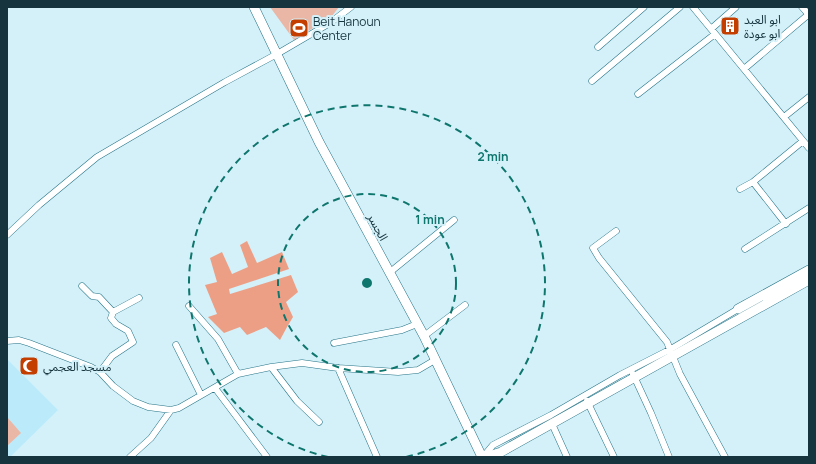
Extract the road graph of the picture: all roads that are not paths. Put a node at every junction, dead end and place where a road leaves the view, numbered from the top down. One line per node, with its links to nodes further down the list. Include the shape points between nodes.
1 (254, 7): 11 (street, الجسر)
2 (351, 7): 11 (street, via 330,23)
3 (644, 7): 10 (street)
4 (680, 7): 13 (street)
5 (693, 7): 9 (street)
6 (736, 7): 9 (street)
7 (802, 7): 8 (street)
8 (809, 14): 12 (street)
9 (713, 31): 12 (street); 14 (street)
10 (598, 47)
11 (277, 54): 25 (street, via 97,157); 28 (street, الجسر, via 319,142)
12 (744, 69): 16 (street)
13 (592, 81)
14 (638, 94)
15 (809, 97): 16 (street)
16 (784, 117): 17 (street)
17 (803, 141): 18 (street); 19 (street)
18 (809, 148)
19 (754, 182): 20 (street); 23 (street)
20 (740, 190)
21 (809, 208): 23 (street)
22 (454, 220): 28 (street)
23 (786, 224): 26 (street)
24 (616, 231): 41 (street, via 593,248 667,342)
25 (7, 235)
26 (745, 249)
27 (809, 270): 34 (street)
28 (390, 273): 36 (street, الجسر)
29 (809, 280): 41 (street)
30 (82, 286): 35 (street, via 92,296 99,297)
31 (140, 298): 35 (street)
32 (465, 305): 37 (street)
33 (189, 306): 46 (street, via 218,339)
34 (738, 309): 41 (street)
35 (113, 312): 45 (street, via 112,318 116,324 128,331 133,342 112,356)
36 (417, 324): 37 (street, الجسر); 39 (street, via 402,330)
37 (424, 336): 42 (street, الجسر)
38 (7, 341): 45 (street, via 19,340 37,345)
39 (334, 343)
40 (176, 345): 49 (street)
41 (672, 353): 47 (street); 61 (street, via 680,374)
42 (435, 360): 44 (street, via 418,370 398,372); 57 (street, الجسر)
43 (271, 367): 44 (street, via 302,363); 46 (street); 53 (street, via 297,401)
44 (338, 368): 56 (street)
45 (100, 372): 51 (street, via 133,401 148,407)
46 (238, 374): 48 (street)
47 (632, 374): 50 (street); 60 (street)
48 (215, 388): 49 (street); 55 (street)
49 (201, 395): 51 (street)
50 (586, 399): 52 (street); 59 (street)
51 (171, 410): 54 (street, via 151,438)
52 (552, 418): 57 (street, via 500,452); 58 (street)
53 (319, 422)
54 (130, 457)
55 (267, 457)
56 (377, 457)
57 (484, 457)
58 (567, 457)
59 (614, 457)
60 (669, 457)
61 (725, 457)

